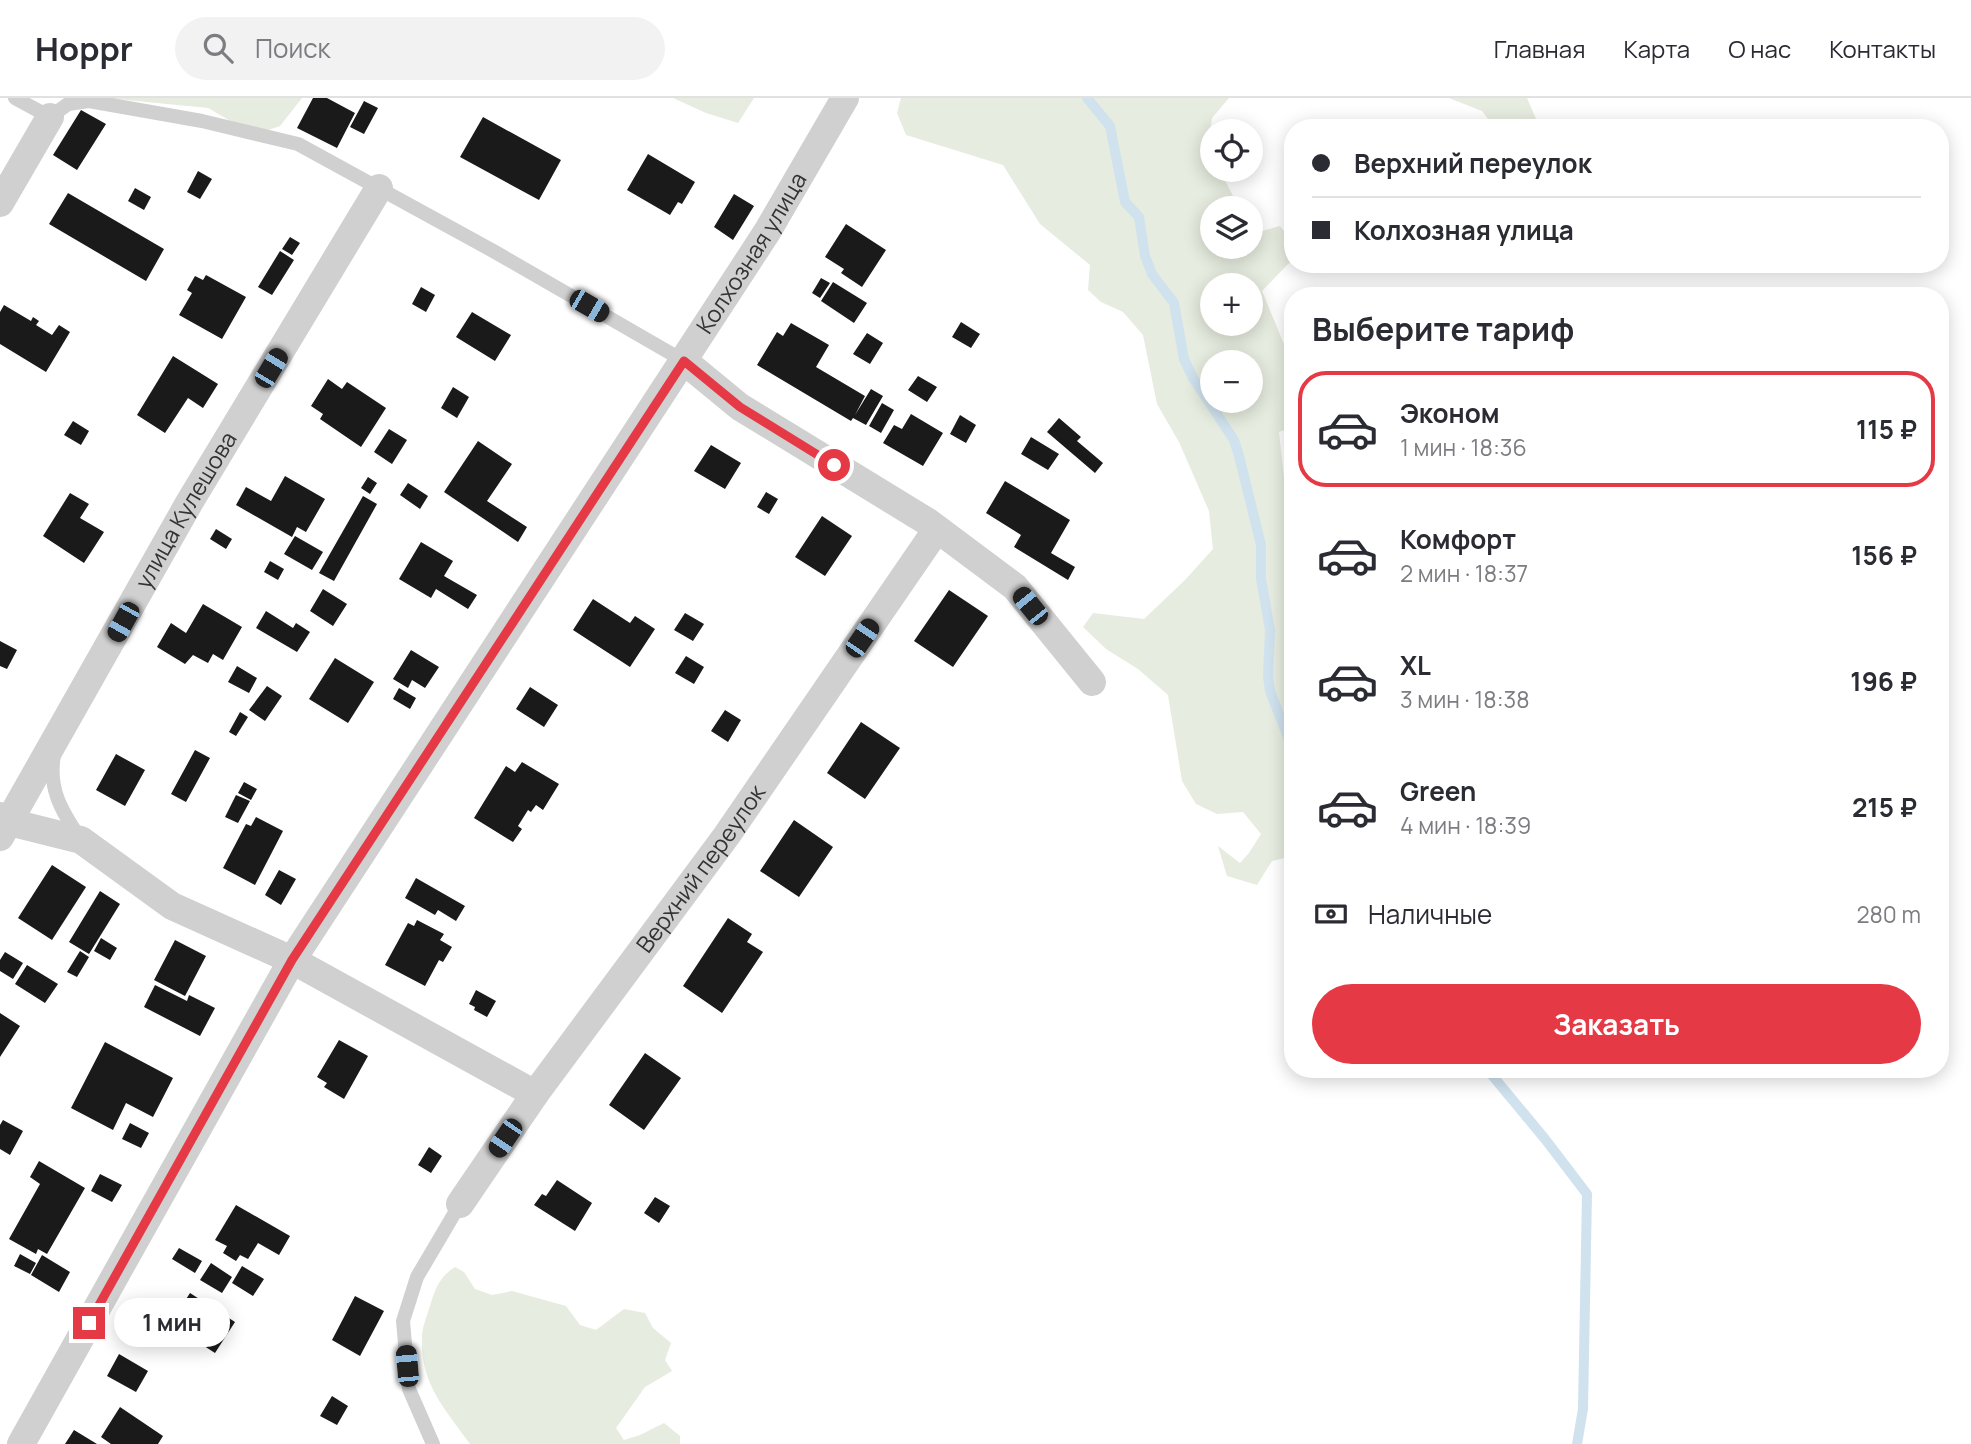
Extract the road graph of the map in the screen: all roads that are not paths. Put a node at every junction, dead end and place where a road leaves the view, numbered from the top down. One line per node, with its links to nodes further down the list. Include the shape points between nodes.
1 (15, 98): 3 (lane)
2 (845, 98): 6 (street, Колхозная улица)
3 (50, 117): 4 (lane, via 68,104 89,101 202,121 298,144); 5 (street)
4 (379, 188): 6 (lane); 9 (street, улица Кулешова, via 189,503)
5 (0, 203)
6 (684, 361): 7 (street, via 740,407); 12 (street, Колхозная улица)
7 (937, 529): 8 (street, via 1015,587); 13 (street, Верхний переулок, via 727,835)
8 (1092, 682)
9 (56, 740): 10 (street, улица Кулешова); 11 (lane, via 53,784 63,813)
10 (3, 825): 11 (street)
11 (81, 840): 12 (street, via 172,906)
12 (292, 960): 13 (street); 15 (street, Колхозная улица)
13 (535, 1094): 14 (street, Верхний переулок)
14 (460, 1204): 16 (lane, via 417,1278 403,1321 409,1389)
15 (21, 1444)
16 (433, 1444)

